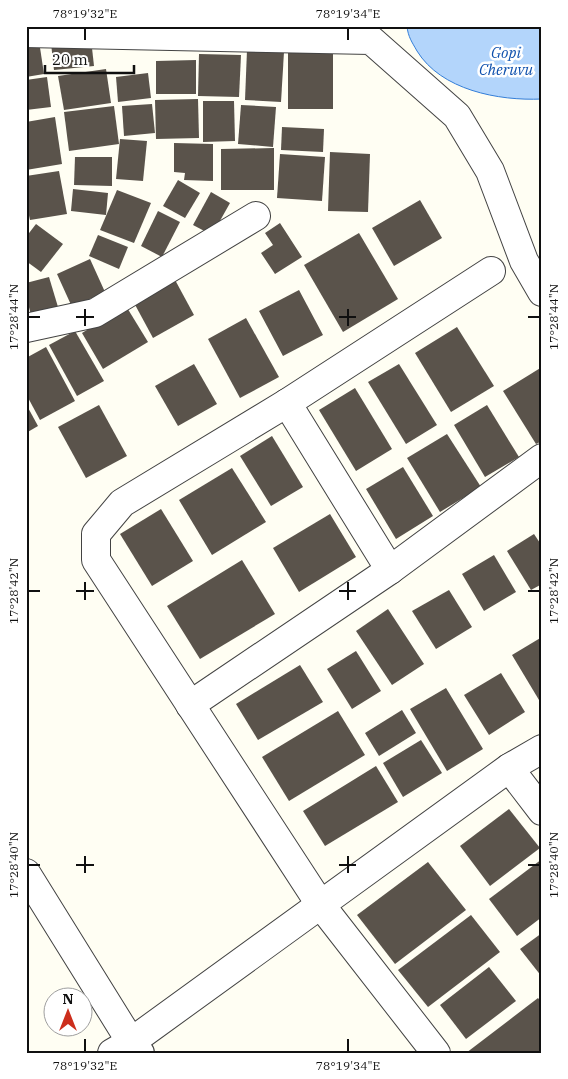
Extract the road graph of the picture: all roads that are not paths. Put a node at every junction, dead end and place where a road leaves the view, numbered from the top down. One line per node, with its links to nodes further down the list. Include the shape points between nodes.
1 (76, 30): 2 (street); 3 (street)
2 (134, 30): 4 (street)
3 (26, 33)
4 (373, 33): 7 (street, via 457,116 490,171 524,261)
5 (256, 216): 8 (street, via 95,313)
6 (491, 270): 9 (street)
7 (542, 292)
8 (26, 328)
9 (287, 402): 11 (street); 12 (street, via 122,503 96,534 96,560)
10 (542, 458): 11 (street)
11 (390, 570): 12 (street)
12 (190, 704): 17 (street)
13 (542, 749): 14 (street)
14 (509, 768): 15 (street); 17 (street)
15 (542, 812)
16 (26, 873): 18 (street)
17 (320, 904): 18 (street); 19 (street)
18 (128, 1049)
19 (436, 1053)

